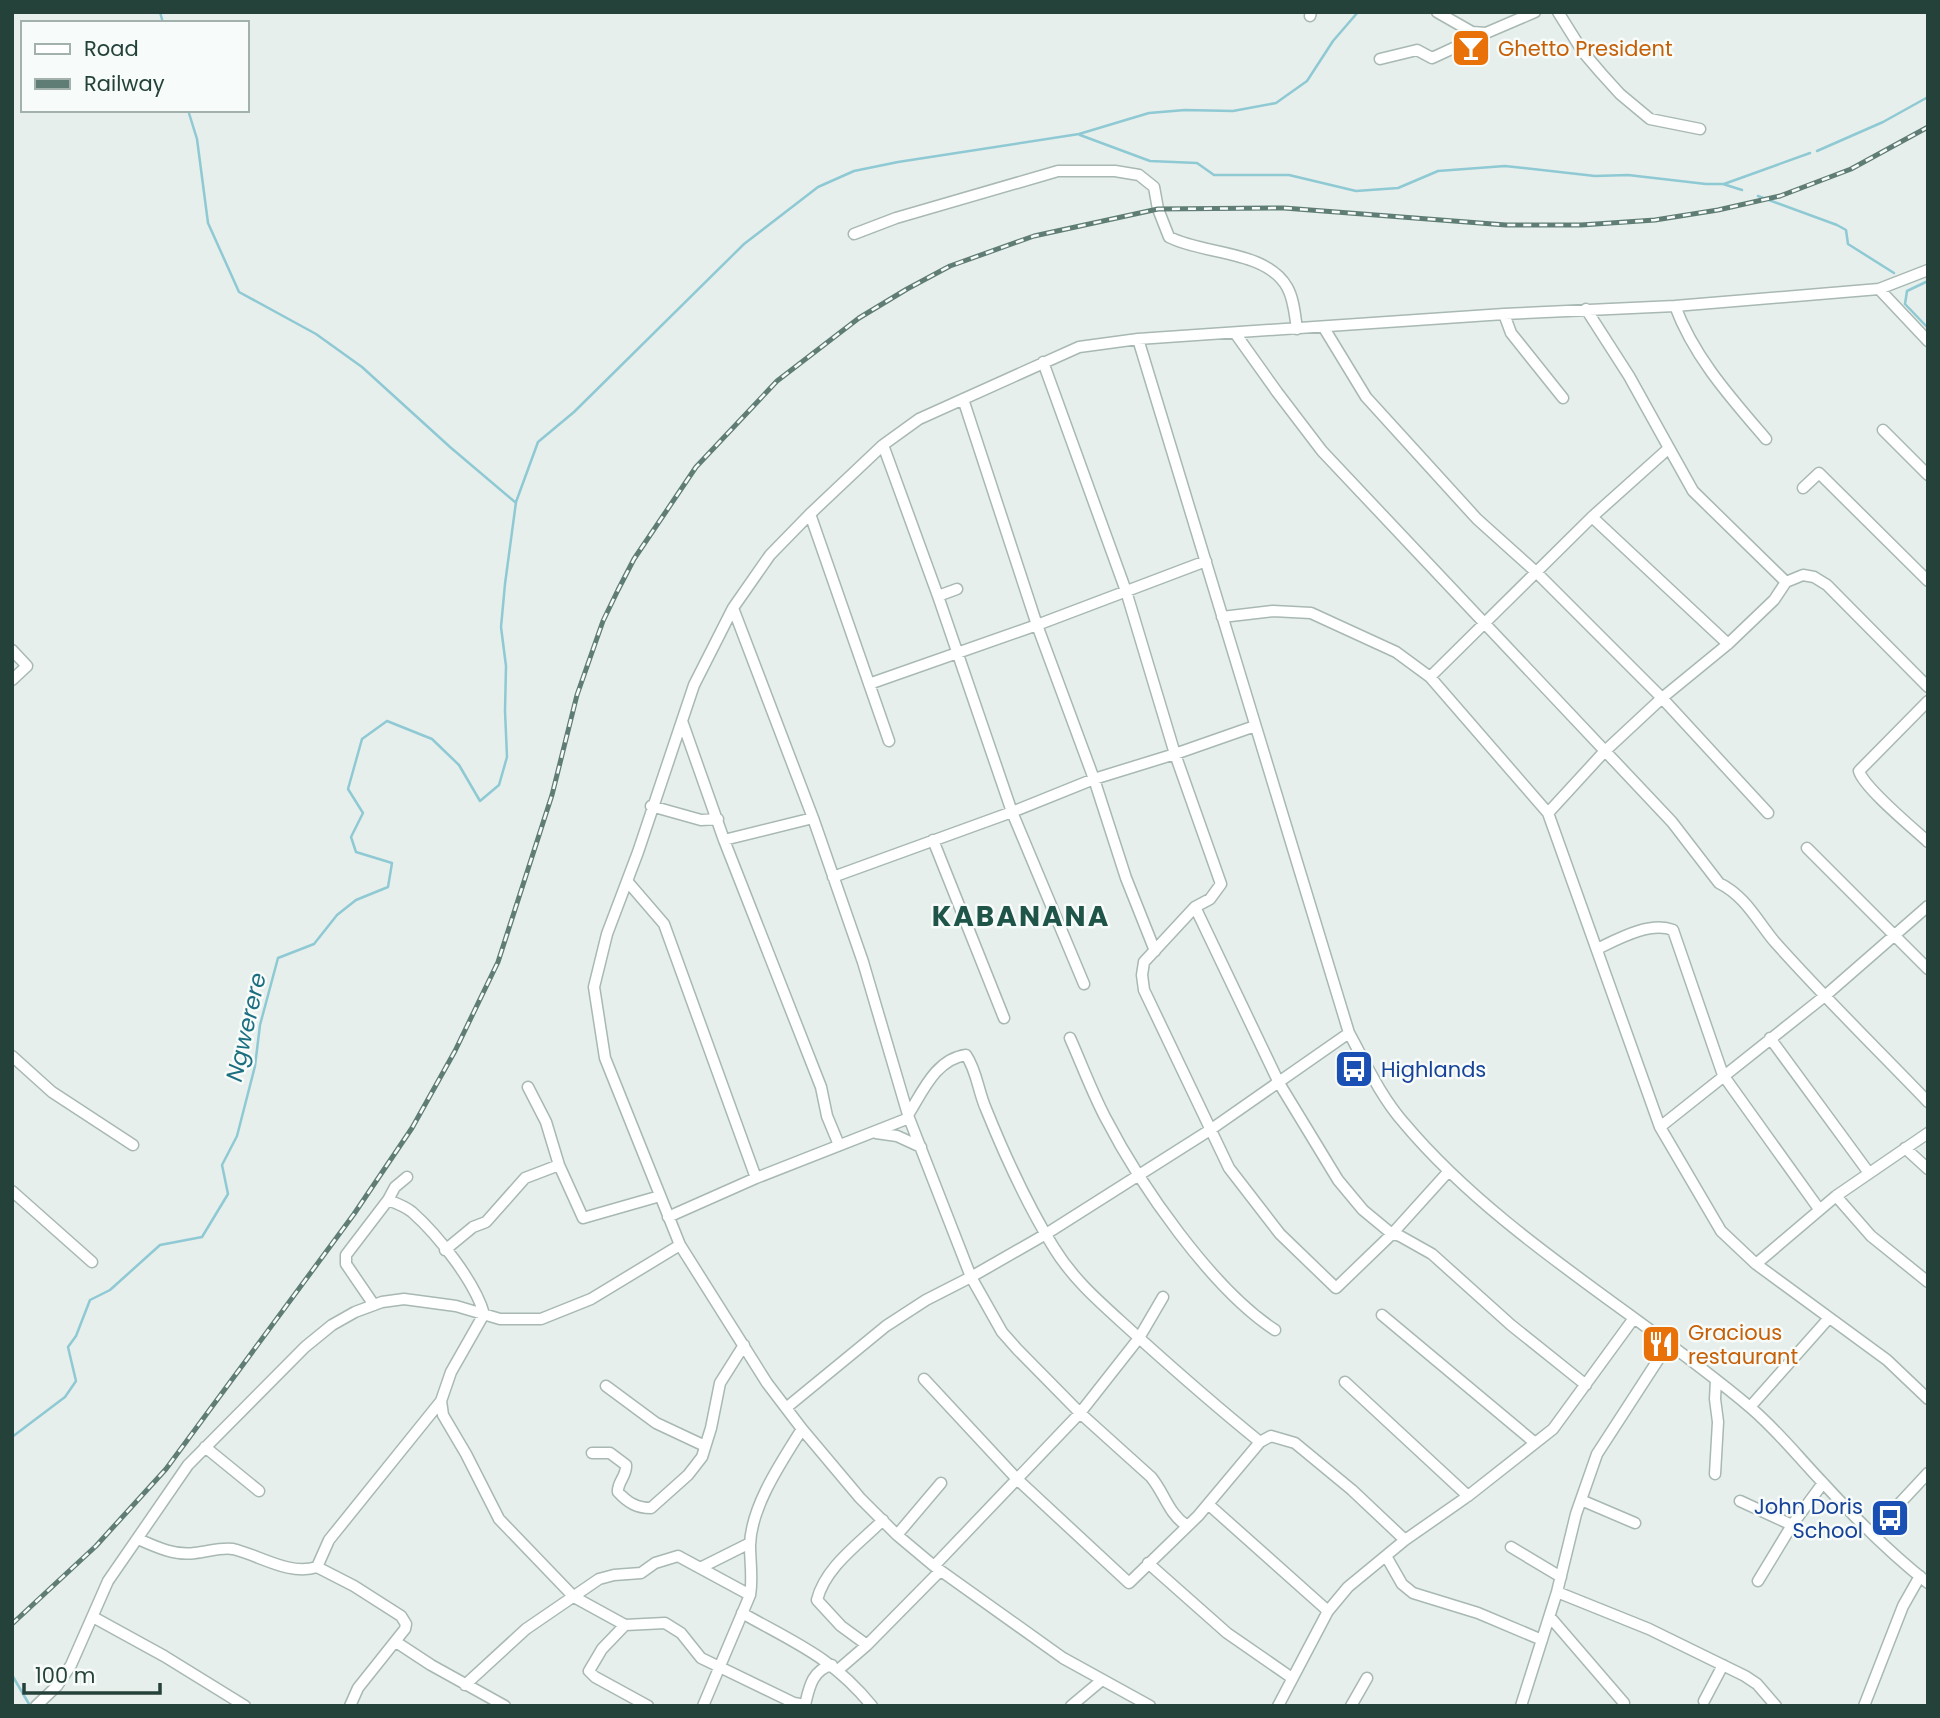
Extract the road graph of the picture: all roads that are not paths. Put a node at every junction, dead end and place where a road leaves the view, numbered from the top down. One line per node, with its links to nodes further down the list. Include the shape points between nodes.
1 (1437, 12): 4 (street, via 1472,32)
2 (1535, 12): 4 (street)
3 (1558, 12): 6 (street, via 1601,73 1650,119)
4 (1486, 33): 5 (street, via 1432,58 1417,50)
5 (1380, 60)
6 (1700, 129)
7 (854, 233): 14 (street, via 1058,171 1139,175 1154,187 1169,237 1187,246 1262,264 1276,273 1288,289)
8 (1928, 270): 9 (street)
9 (1879, 289): 10 (street); 17 (street)
10 (1675, 306): 11 (street); 22 (street, via 1700,357)
11 (1586, 309): 12 (street); 24 (street)
12 (1504, 314): 13 (street); 20 (street, via 1511,333)
13 (1324, 328): 14 (street); 30 (street, via 1366,397 1476,520)
14 (1297, 329): 15 (street)
15 (1236, 333): 16 (street); 38 (street, via 1322,451)
16 (1138, 339): 18 (street, via 1079,347); 29 (street)
17 (1928, 341)
18 (1043, 362): 19 (street); 34 (street)
19 (963, 398): 23 (street, via 919,419); 39 (street)
20 (1563, 398)
21 (1882, 430): 25 (street)
22 (1766, 439)
23 (883, 445): 27 (street); 35 (street)
24 (1669, 448): 28 (street); 32 (street, via 1693,491)
25 (1928, 475)
26 (1803, 488): 31 (street, via 1819,473)
27 (810, 514): 36 (street, via 770,555); 45 (street)
28 (1592, 517): 30 (street); 40 (street)
29 (1206, 561): 34 (street); 37 (street)
30 (1536, 572): 38 (street); 47 (street)
31 (1928, 581)
32 (1786, 582): 40 (street, via 1774,600); 46 (street, via 1803,575 1827,585)
33 (957, 589): 35 (street)
34 (1126, 591): 39 (street); 53 (street)
35 (938, 596): 42 (street)
36 (733, 608): 49 (street, via 694,685); 59 (street)
37 (1222, 617): 43 (street, via 1273,611 1311,613 1396,652); 50 (street)
38 (1484, 623): 43 (street); 52 (street)
39 (1037, 625): 42 (street); 54 (street)
40 (1728, 643): 47 (street)
41 (12, 650): 44 (street, via 27,666)
42 (957, 653): 45 (street); 56 (street)
43 (1430, 677): 57 (street)
44 (12, 680)
45 (869, 684): 51 (street)
46 (1928, 687)
47 (1662, 698): 52 (street); 58 (street)
48 (1928, 701): 63 (street, via 1859,771)
49 (682, 721): 55 (street); 60 (street)
50 (1255, 726): 53 (street); 76 (street)
51 (889, 741)
52 (1604, 752): 57 (street); 74 (street)
53 (1175, 754): 54 (street); 68 (street, via 1221,884 1210,899)
54 (1094, 779): 56 (street); 71 (street)
55 (652, 806): 60 (street, via 701,820); 66 (street)
56 (1012, 813): 62 (street); 73 (street)
57 (1548, 813): 70 (street)
58 (1768, 813)
59 (813, 818): 61 (street); 65 (street)
60 (718, 819): 61 (street)
61 (724, 840): 90 (street, via 821,1087)
62 (933, 840): 65 (street); 75 (street)
63 (1928, 842)
64 (1807, 848): 69 (street)
65 (833, 877): 84 (street)
66 (627, 881): 99 (street, via 664,924); 101 (street, via 594,987 596,1009 605,1058)
67 (1928, 906): 69 (street)
68 (1195, 907): 71 (street); 81 (street)
69 (1893, 935): 72 (street); 74 (street)
70 (1597, 949): 80 (street, via 1655,927 1673,930); 85 (street)
71 (1155, 951): 86 (street, via 1144,962 1144,990)
72 (1928, 969)
73 (1084, 985)
74 (1826, 995): 78 (street); 83 (street)
75 (1004, 1018)
76 (1349, 1033): 81 (street); 95 (street, via 1377,1086)
77 (1070, 1038): 97 (street, via 1105,1117)
78 (1770, 1038): 80 (street); 96 (street)
79 (12, 1056): 89 (street, via 52,1091)
80 (1723, 1074): 85 (street); 104 (street)
81 (1279, 1083): 86 (street); 107 (street, via 1338,1180)
82 (528, 1087): 93 (street, via 546,1122)
83 (1928, 1102)
84 (909, 1116): 87 (street); 91 (street); 106 (street, via 942,1064 965,1055 1001,1146)
85 (1660, 1127): 111 (street, via 1721,1231)
86 (1210, 1130): 97 (street); 107 (street, via 1229,1168 1280,1234 1336,1288)
87 (876, 1132): 90 (street); 91 (street)
88 (1928, 1133): 92 (street)
89 (134, 1145)
90 (839, 1145): 99 (street)
91 (921, 1147): 112 (street)
92 (1905, 1148): 94 (street); 96 (street)
93 (559, 1165): 101 (street, via 583,1218); 109 (street, via 525,1178 486,1223 473,1227)
94 (1928, 1169)
95 (1448, 1172): 107 (street); 118 (street)
96 (1869, 1173): 102 (street)
97 (1139, 1175): 106 (street); 120 (street, via 1200,1259)
98 (407, 1177): 103 (street)
99 (756, 1178): 105 (street)
100 (12, 1191): 110 (street)
101 (660, 1196): 105 (street)
102 (1836, 1196): 104 (street); 113 (street, via 1871,1236)
103 (388, 1200): 109 (street, via 411,1211); 115 (street, via 346,1255 345,1264)
104 (1819, 1209): 111 (street)
105 (668, 1217): 108 (street)
106 (1046, 1234): 112 (street); 121 (street, via 1084,1288)
107 (1391, 1234): 127 (street, via 1432,1254)
108 (680, 1245): 116 (street, via 591,1299 541,1320); 123 (street)
109 (445, 1251): 116 (street, via 479,1295)
110 (92, 1262)
111 (1756, 1264): 119 (street)
112 (971, 1277): 132 (street, via 886,1326); 133 (street, via 1002,1332)
113 (1928, 1282)
114 (1163, 1297): 121 (street)
115 (374, 1305): 116 (street, via 404,1299); 138 (street, via 314,1339)
116 (484, 1314): 130 (street, via 451,1372)
117 (1382, 1315): 136 (street)
118 (1634, 1318): 122 (street); 127 (street)
119 (1829, 1318): 129 (street, via 1887,1360); 131 (street)
120 (1275, 1331)
121 (1139, 1338): 133 (street); 135 (street)
122 (1669, 1342): 125 (street); 147 (street, via 1597,1454)
123 (744, 1345): 132 (street); 137 (street, via 720,1383)
124 (923, 1379): 142 (street)
125 (1716, 1380): 131 (street); 141 (street)
126 (1345, 1382): 146 (street)
127 (1586, 1385): 136 (street, via 1553,1429)
128 (606, 1386): 137 (street, via 656,1423)
129 (1928, 1398)
130 (441, 1401): 162 (street, via 329,1540); 170 (street, via 443,1415 499,1519)
131 (1750, 1407): 144 (street, via 1786,1439)
132 (786, 1408): 134 (street)
133 (1080, 1413): 142 (street); 153 (street, via 1151,1478 1171,1513)
134 (802, 1429): 150 (street); 158 (street, via 763,1496)
135 (1259, 1442): 149 (street); 157 (street, via 1271,1436 1295,1443)
136 (1534, 1442): 146 (street)
137 (705, 1446): 139 (street, via 697,1465 651,1508 640,1508 618,1492 626,1465 610,1453)
138 (205, 1447): 145 (street); 156 (street)
139 (592, 1453)
140 (1928, 1473): 154 (street)
141 (1715, 1474)
142 (1017, 1479): 161 (street, via 1129,1583); 164 (street)
143 (941, 1483): 155 (street)
144 (1823, 1483): 152 (street); 154 (street)
145 (259, 1492)
146 (1468, 1496): 157 (street)
147 (1581, 1500): 151 (street); 165 (street)
148 (1740, 1501): 152 (street)
149 (1208, 1504): 153 (street); 171 (street)
150 (883, 1520): 155 (street); 178 (street, via 828,1576 817,1600)
151 (1635, 1524)
152 (1792, 1525): 167 (street)
153 (1187, 1526): 161 (street)
154 (1872, 1533): 166 (street)
155 (897, 1535): 164 (street)
156 (138, 1539): 162 (street, via 162,1550 191,1554 230,1548 286,1567); 173 (street, via 108,1581)
157 (1405, 1540): 160 (street)
158 (750, 1543): 163 (street); 169 (street)
159 (1511, 1547): 165 (street)
160 (1386, 1556): 171 (street, via 1348,1587); 176 (street, via 1402,1584 1413,1593)
161 (1148, 1563): 182 (street, via 1227,1633)
162 (317, 1567): 177 (street, via 401,1616 405,1629)
163 (700, 1568): 169 (street); 170 (street, via 673,1556 642,1573 599,1579)
164 (937, 1568): 178 (street); 184 (street, via 1028,1635)
165 (1561, 1577): 168 (street)
166 (1924, 1579): 201 (street, via 1903,1606)
167 (1758, 1581)
168 (1557, 1592): 174 (street); 179 (street)
169 (750, 1595): 172 (street)
170 (574, 1597): 175 (street); 185 (street, via 526,1629)
171 (1328, 1611): 182 (street)
172 (742, 1613): 180 (street); 181 (street)
173 (93, 1617): 190 (street, via 71,1665); 191 (street)
174 (1549, 1617): 176 (street); 187 (street)
175 (625, 1625): 180 (street, via 665,1623 681,1633 701,1658); 194 (street, via 589,1671)
176 (1542, 1640): 200 (street)
177 (396, 1642): 185 (street); 192 (street, via 358,1688)
178 (867, 1645): 181 (street)
179 (1723, 1665): 186 (street); 189 (street, via 1757,1684)
180 (720, 1667): 181 (street, via 805,1705 815,1675 820,1669); 195 (street)
181 (835, 1667): 196 (street)
182 (1292, 1678): 188 (street)
183 (1367, 1678): 199 (street)
184 (1102, 1680): 197 (street); 198 (street)
185 (465, 1685): 193 (street)
186 (1704, 1701)
187 (1624, 1703)
188 (1281, 1705)
189 (1773, 1705)
190 (36, 1706)
191 (245, 1706)
192 (350, 1706)
193 (505, 1706)
194 (649, 1706)
195 (703, 1706)
196 (872, 1706)
197 (1070, 1706)
198 (1150, 1706)
199 (1351, 1706)
200 (1521, 1706)
201 (1864, 1706)

